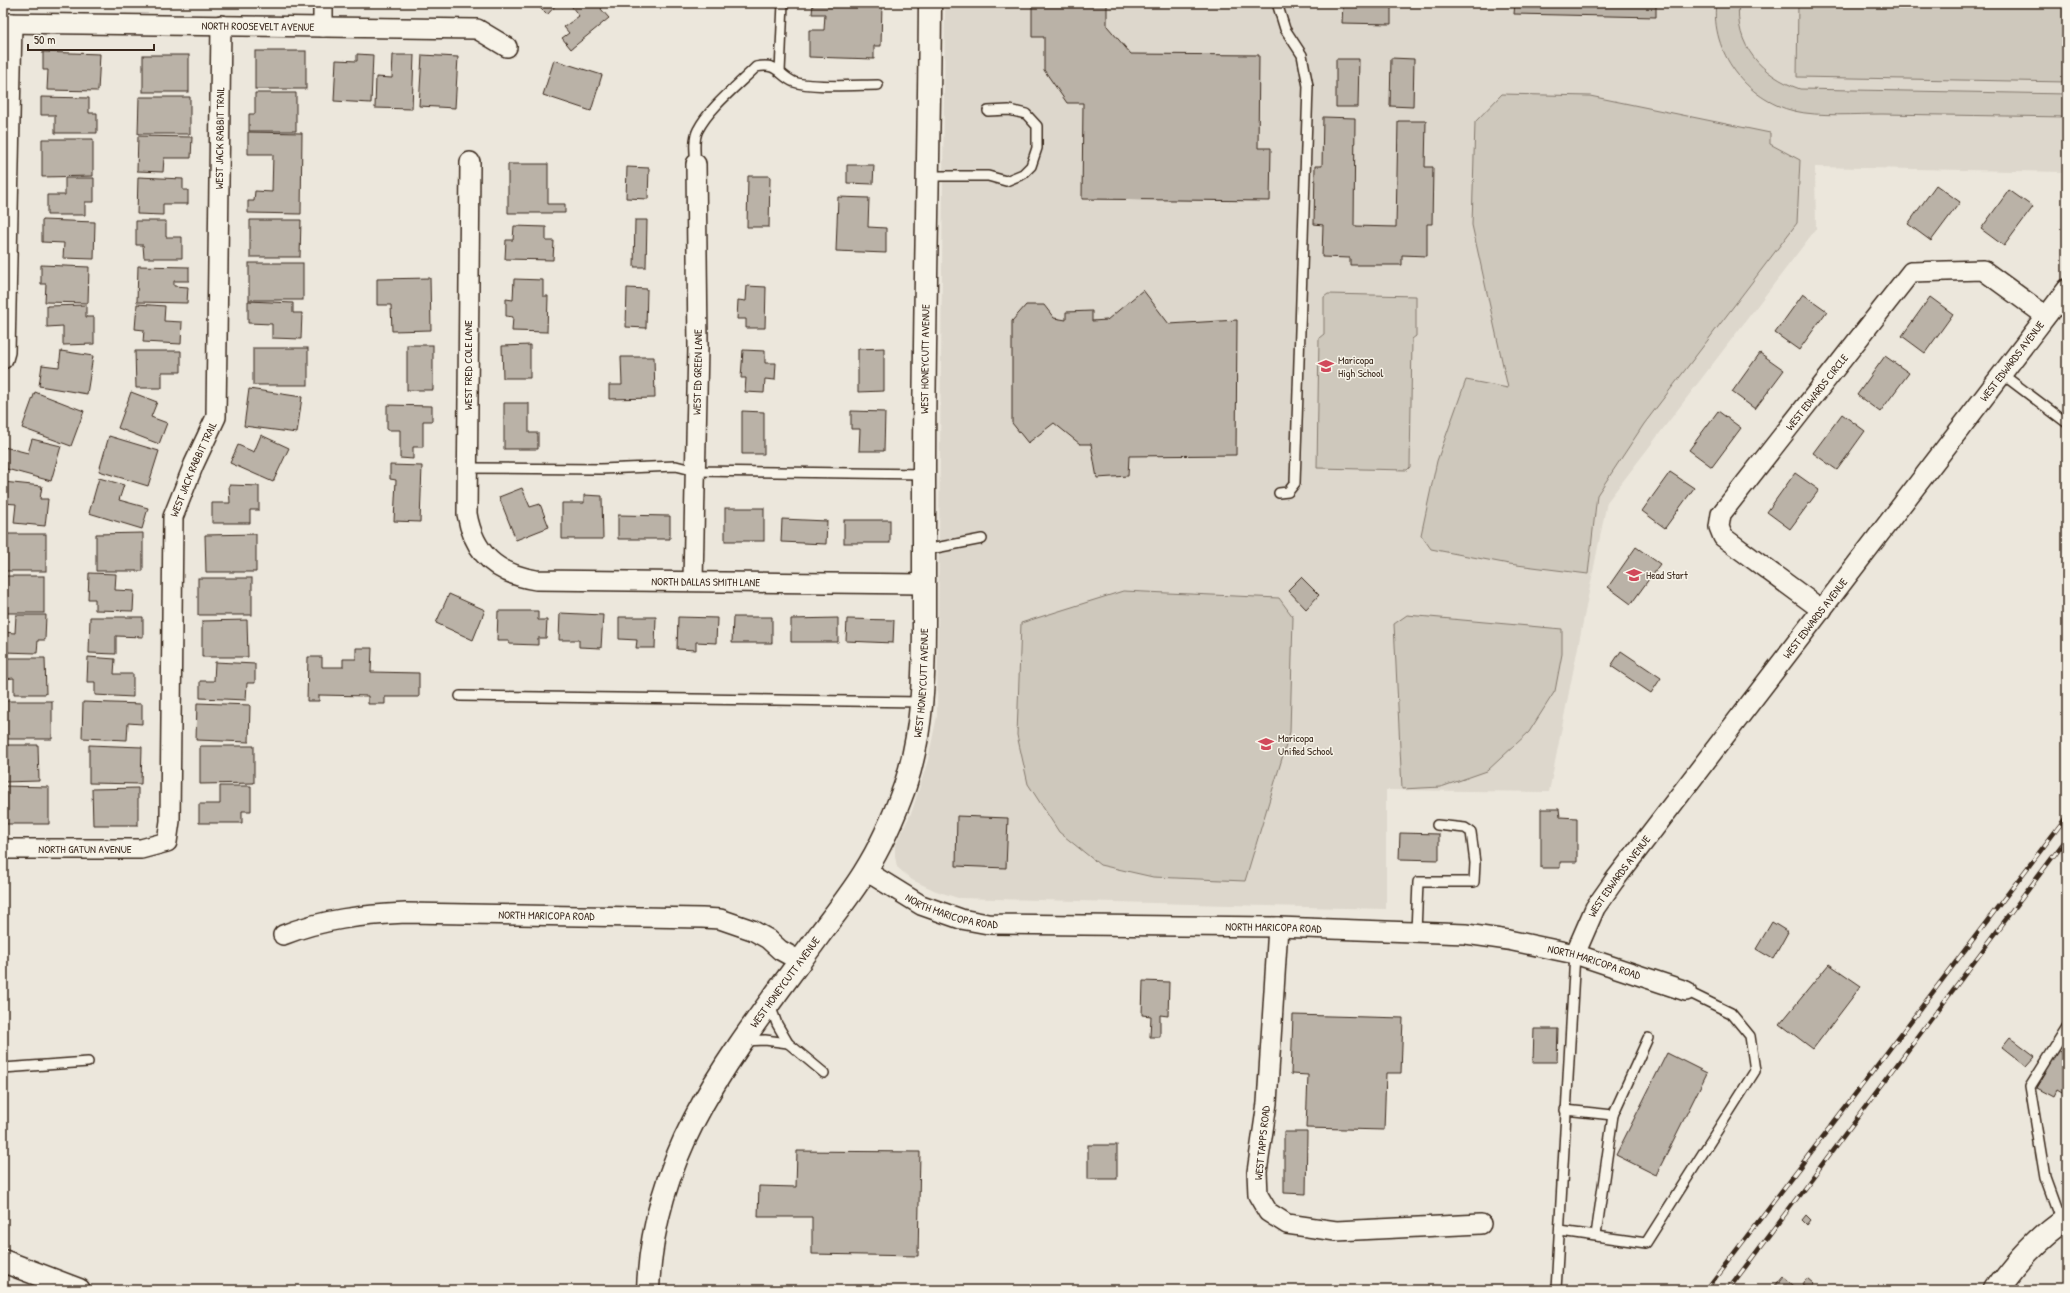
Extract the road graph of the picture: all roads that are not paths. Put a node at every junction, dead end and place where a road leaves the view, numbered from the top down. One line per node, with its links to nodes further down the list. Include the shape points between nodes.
1 (323, 3): 7 (street)
2 (783, 3): 9 (lane)
3 (930, 3): 14 (main road, WEST HONEYCUTT AVENUE)
4 (1277, 3): 23 (lane, via 1286,29 1302,55 1308,86 1295,483 1288,492)
5 (7, 23): 6 (street, NORTH ROOSEVELT AVENUE); 17 (street)
6 (220, 26): 7 (street, NORTH ROOSEVELT AVENUE); 33 (street, WEST JACK RABBIT TRAIL, via 216,417 173,516 170,820)
7 (323, 27): 8 (street, NORTH ROOSEVELT AVENUE, via 477,29)
8 (507, 47)
9 (780, 72): 10 (lane, via 794,82 808,84); 13 (lane, via 766,65 756,67 710,114 697,131)
10 (878, 85)
11 (988, 111): 14 (lane, via 1009,110 1026,114 1037,126 1037,148 1031,166 1023,174 1006,181 988,176)
12 (470, 162): 20 (street, WEST FRED COLE LANE)
13 (696, 164): 21 (street, WEST ED GREEN LANE)
14 (929, 176): 22 (main road, WEST HONEYCUTT AVENUE)
15 (2067, 289): 16 (street, WEST EDWARDS AVENUE)
16 (2056, 312): 18 (street, WEST EDWARDS AVENUE); 29 (street, WEST EDWARDS CIRCLE, via 1983,270 1911,272 1721,514 1719,527 1723,537)
17 (3, 359)
18 (2002, 374): 19 (lane); 29 (street, WEST EDWARDS AVENUE)
19 (2067, 423)
20 (467, 468): 21 (lane, via 601,469 676,466); 26 (street, WEST FRED COLE LANE, via 469,528 477,544)
21 (696, 471): 22 (lane); 27 (street, WEST ED GREEN LANE)
22 (924, 474): 25 (main road, WEST HONEYCUTT AVENUE)
23 (1279, 493)
24 (982, 539): 25 (lane)
25 (925, 550): 28 (main road, WEST HONEYCUTT AVENUE)
26 (492, 562): 27 (street, NORTH DALLAS SMITH LANE, via 510,574 536,580)
27 (694, 581): 28 (street, NORTH DALLAS SMITH LANE)
28 (924, 584): 31 (main road, WEST HONEYCUTT AVENUE)
29 (1822, 610): 39 (street, WEST EDWARDS AVENUE, via 1614,881 1595,908)
30 (460, 696): 31 (lane)
31 (922, 702): 35 (main road, WEST HONEYCUTT AVENUE, via 917,738 905,786)
32 (1437, 826): 37 (lane, via 1465,828 1471,832 1475,863 1474,882 1418,882)
33 (167, 842): 34 (street, NORTH GATUN AVENUE, via 141,849)
34 (3, 849)
35 (866, 871): 36 (street, NORTH MARICOPA ROAD, via 921,905 961,919 988,924); 40 (main road, WEST HONEYCUTT AVENUE)
36 (1278, 927): 37 (street, NORTH MARICOPA ROAD); 53 (street, WEST TAPPS ROAD, via 1267,1103 1257,1172 1258,1195 1268,1212 1287,1224 1336,1231)
37 (1416, 932): 39 (street, NORTH MARICOPA ROAD, via 1466,934)
38 (284, 935): 40 (street, NORTH MARICOPA ROAD, via 327,920 406,913 702,918 720,919 752,930)
39 (1575, 954): 41 (street, NORTH MARICOPA ROAD); 50 (lane)
40 (800, 961): 42 (main road, WEST HONEYCUTT AVENUE)
41 (1686, 991): 55 (lane, via 1731,1013 1750,1036 1755,1071 1646,1243)
42 (769, 1003): 45 (main road, WEST HONEYCUTT AVENUE); 46 (lane)
43 (2067, 1028): 52 (lane, via 2030,1087 2045,1178)
44 (1648, 1038): 51 (lane)
45 (742, 1041): 46 (lane); 58 (main road, WEST HONEYCUTT AVENUE, via 688,1130 675,1161 663,1194 649,1264)
46 (788, 1043): 49 (lane)
47 (88, 1062): 48 (lane)
48 (3, 1068)
49 (824, 1073)
50 (1565, 1110): 51 (lane); 54 (lane)
51 (1613, 1115): 55 (lane)
52 (2064, 1220): 60 (main road, via 2046,1232 2020,1258)
53 (1481, 1224)
54 (1560, 1231): 55 (lane); 59 (lane)
55 (1596, 1235)
56 (3, 1261): 57 (main road)
57 (79, 1290)
58 (648, 1290)
59 (1556, 1290)
60 (1996, 1290)

